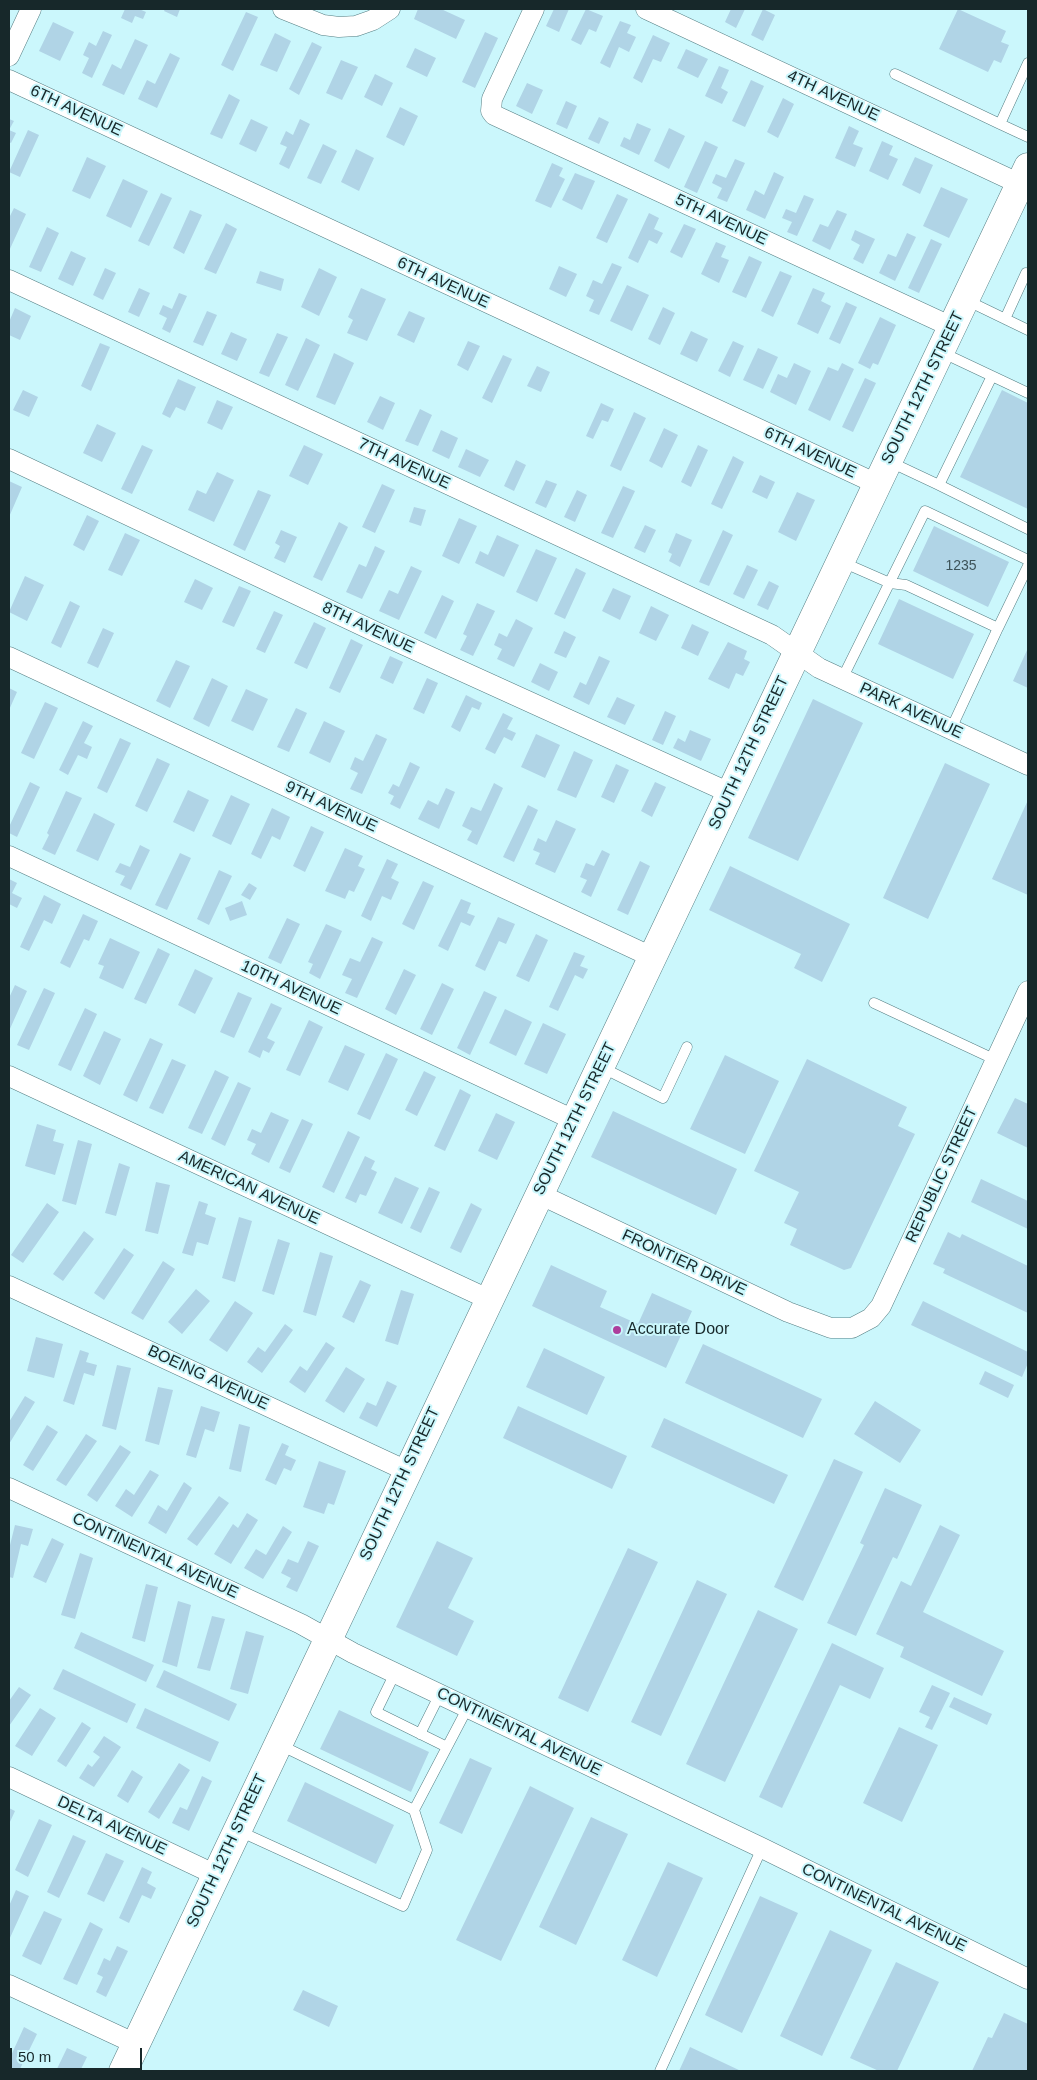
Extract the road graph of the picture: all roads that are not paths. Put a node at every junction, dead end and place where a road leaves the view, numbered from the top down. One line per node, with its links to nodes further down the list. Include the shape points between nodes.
1 (31, 9): 6 (street)
2 (283, 9): 3 (street, via 322,25 339,27 373,20)
3 (390, 9)
4 (534, 9): 17 (street, 5TH AVENUE, via 492,99 491,111 510,123)
5 (646, 9): 12 (street, 4TH AVENUE)
6 (9, 56)
7 (1028, 63): 10 (lane)
8 (895, 74): 10 (lane)
9 (9, 80): 23 (street, 6TH AVENUE)
10 (1000, 124): 11 (lane)
11 (1028, 137)
12 (1024, 176): 15 (street, SOUTH 12TH STREET)
13 (1028, 274): 16 (lane)
14 (9, 280): 31 (street, 7TH AVENUE, via 772,636)
15 (965, 300): 16 (lane); 17 (street, SOUTH 12TH STREET)
16 (1005, 319): 18 (lane)
17 (952, 327): 19 (street, SOUTH 12TH STREET)
18 (1028, 330)
19 (940, 352): 20 (lane); 23 (street, SOUTH 12TH STREET)
20 (992, 376): 21 (lane); 24 (lane)
21 (1028, 393)
22 (9, 458): 36 (street, 8TH AVENUE, via 378,633)
23 (883, 473): 24 (lane); 27 (street, SOUTH 12TH STREET)
24 (939, 485): 25 (lane)
25 (1028, 529)
26 (1028, 560): 29 (lane, via 924,511)
27 (841, 561): 29 (lane); 31 (street, SOUTH 12TH STREET)
28 (1028, 566): 30 (lane)
29 (890, 583): 30 (lane, via 906,584); 33 (lane)
30 (998, 628): 34 (lane)
31 (796, 652): 33 (street, PARK AVENUE, via 819,668); 36 (street, SOUTH 12TH STREET)
32 (9, 657): 38 (street, 9TH AVENUE)
33 (842, 678): 34 (street, PARK AVENUE)
34 (951, 729): 35 (street, PARK AVENUE)
35 (1028, 765)
36 (730, 793): 38 (street, SOUTH 12TH STREET)
37 (9, 856): 45 (street, 10TH AVENUE)
38 (652, 957): 43 (street, SOUTH 12TH STREET)
39 (1027, 998): 42 (street, REPUBLIC STREET)
40 (874, 1003): 42 (lane)
41 (687, 1047): 43 (lane, via 663,1098)
42 (996, 1060): 49 (street, REPUBLIC STREET, via 881,1306 871,1318 852,1328)
43 (600, 1067): 45 (street, SOUTH 12TH STREET)
44 (9, 1076): 48 (street, AMERICAN AVENUE)
45 (574, 1120): 46 (street, SOUTH 12TH STREET)
46 (539, 1194): 48 (street, SOUTH 12TH STREET); 49 (street, FRONTIER DRIVE, via 788,1312)
47 (9, 1286): 50 (street, BOEING AVENUE)
48 (488, 1299): 50 (street, SOUTH 12TH STREET)
49 (831, 1328)
50 (407, 1471): 52 (street, SOUTH 12TH STREET)
51 (9, 1488): 52 (street, CONTINENTAL AVENUE)
52 (327, 1639): 53 (street, CONTINENTAL AVENUE); 57 (street, SOUTH 12TH STREET)
53 (395, 1673): 54 (street, CONTINENTAL AVENUE); 56 (lane, via 376,1712)
54 (440, 1694): 55 (street, CONTINENTAL AVENUE); 56 (lane)
55 (468, 1707): 58 (lane); 62 (street, CONTINENTAL AVENUE)
56 (420, 1734): 58 (lane)
57 (278, 1744): 60 (lane); 61 (street, SOUTH 12TH STREET)
58 (447, 1748): 60 (lane)
59 (9, 1777): 63 (street, DELTA AVENUE)
60 (414, 1810): 61 (lane, via 427,1850 403,1906)
61 (237, 1830): 63 (street, SOUTH 12TH STREET)
62 (762, 1848): 64 (street, CONTINENTAL AVENUE); 68 (lane)
63 (216, 1876): 66 (street, SOUTH 12TH STREET)
64 (1028, 1979)
65 (9, 1985): 66 (street)
66 (136, 2044): 67 (street, SOUTH 12TH STREET)
67 (123, 2071)
68 (660, 2071)

